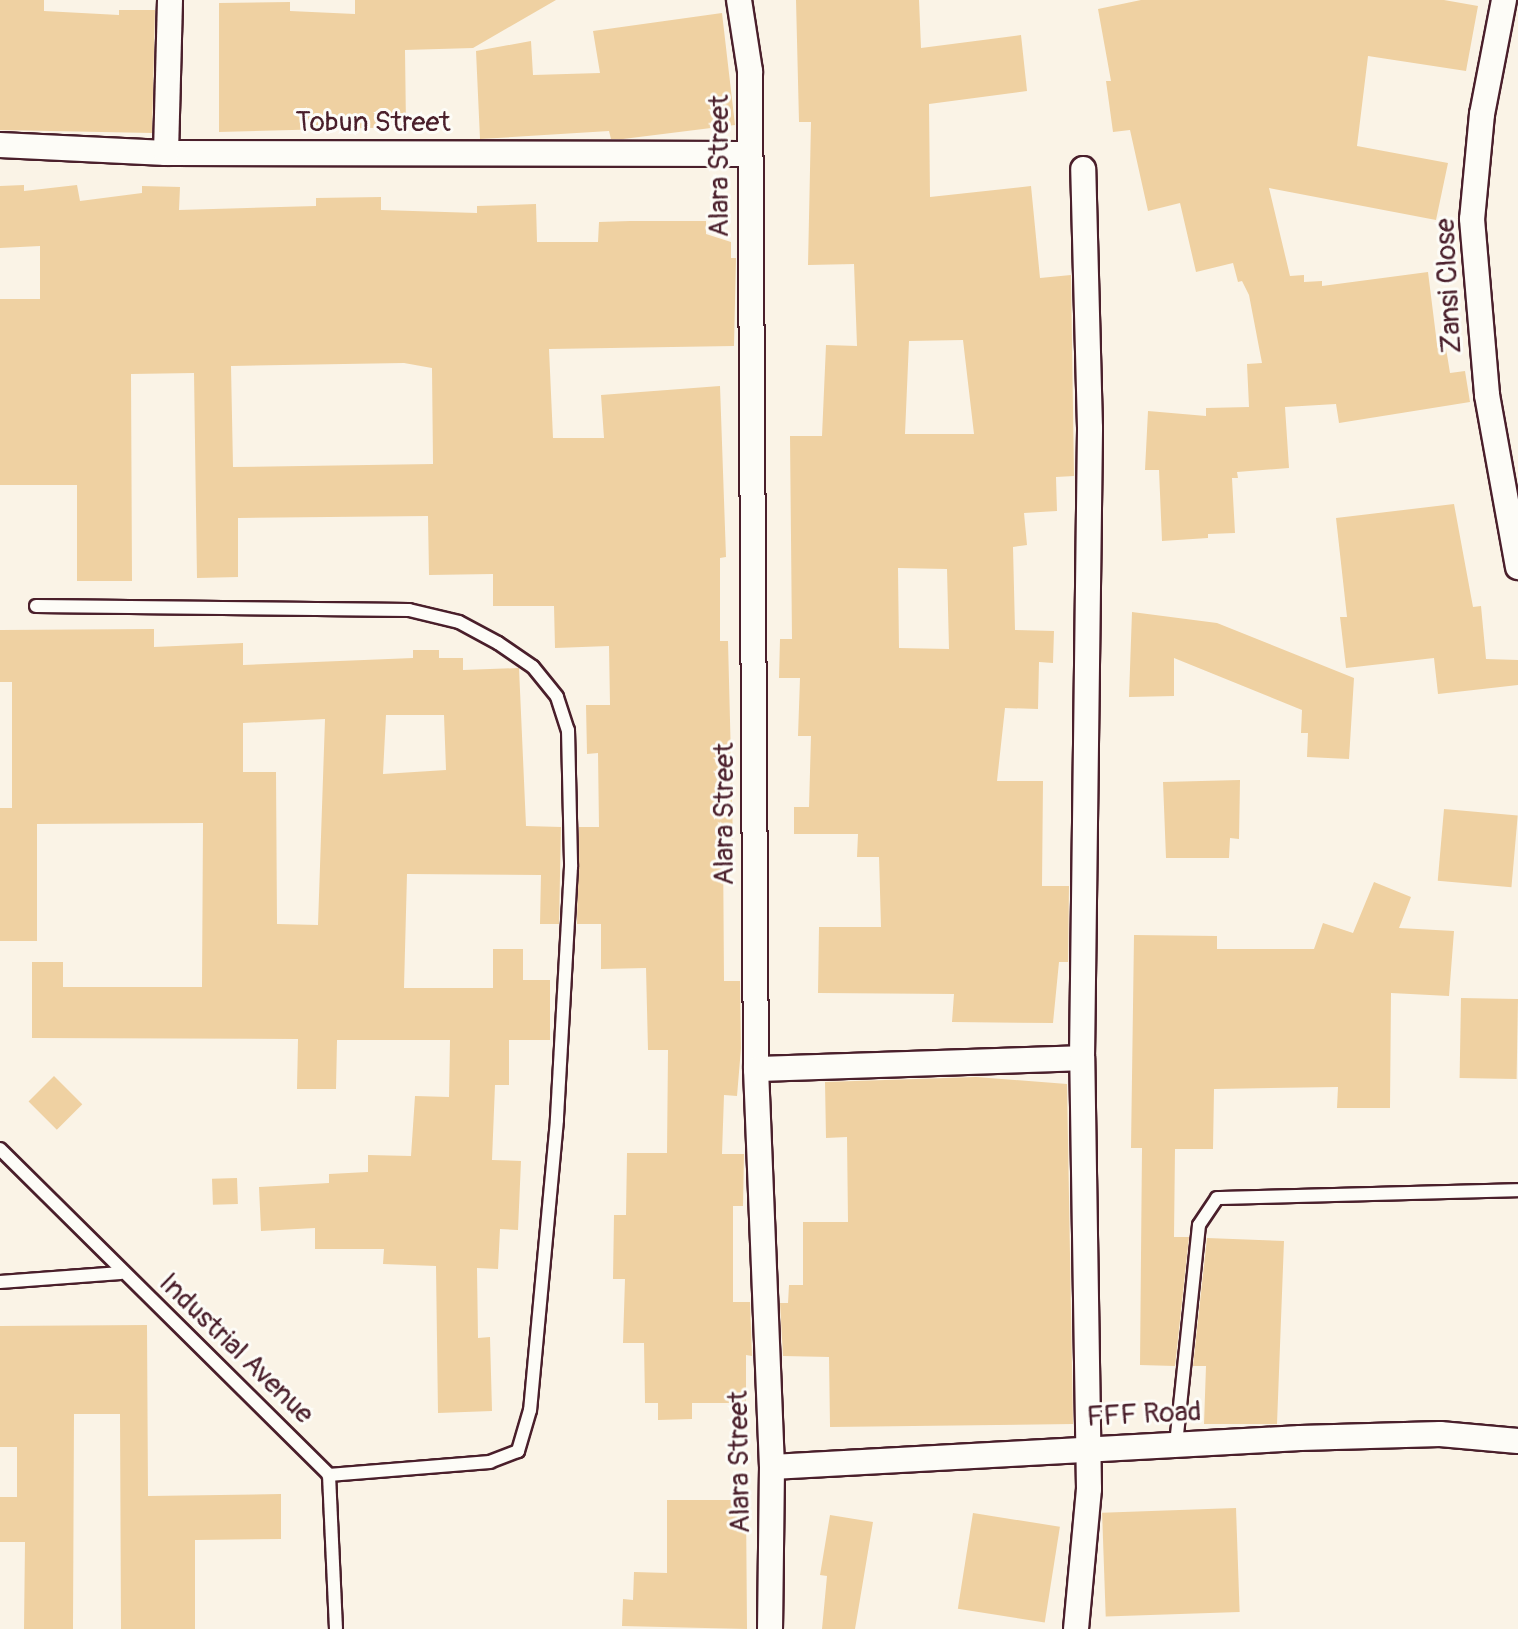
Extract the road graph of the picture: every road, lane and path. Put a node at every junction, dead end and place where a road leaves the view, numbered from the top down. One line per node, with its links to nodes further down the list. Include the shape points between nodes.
1 (170, 0): 5 (street)
2 (739, 0): 6 (street, Alara Street, via 750,71)
3 (1504, 0): 8 (street, Zansi Close, via 1482,114 1472,219 1487,395)
4 (0, 145): 5 (street, Tobun Street)
5 (166, 153): 6 (street, Tobun Street)
6 (747, 154): 11 (street, Alara Street, via 755,426)
7 (1083, 169): 10 (street, via 1090,428)
8 (1518, 567)
9 (36, 606): 20 (lane, via 409,610 459,622 498,643 533,667 557,697 568,730 571,867 557,1120 530,1410 518,1451 490,1462)
10 (1082, 1058): 11 (street); 18 (street)
11 (756, 1069): 19 (street, Alara Street)
12 (0, 1149): 14 (lane, Industrial Avenue)
13 (1518, 1190): 17 (lane, via 1217,1198 1199,1225)
14 (121, 1273): 15 (lane); 20 (lane, Industrial Avenue, via 272,1414)
15 (0, 1282)
16 (1518, 1441): 17 (street, FFF Road, via 1440,1434)
17 (1176, 1444): 18 (street, FFF Road)
18 (1088, 1448): 19 (street, FFF Road); 23 (street)
19 (772, 1467): 22 (street, Alara Street)
20 (329, 1475): 21 (lane)
21 (336, 1629)
22 (770, 1629)
23 (1076, 1629)

